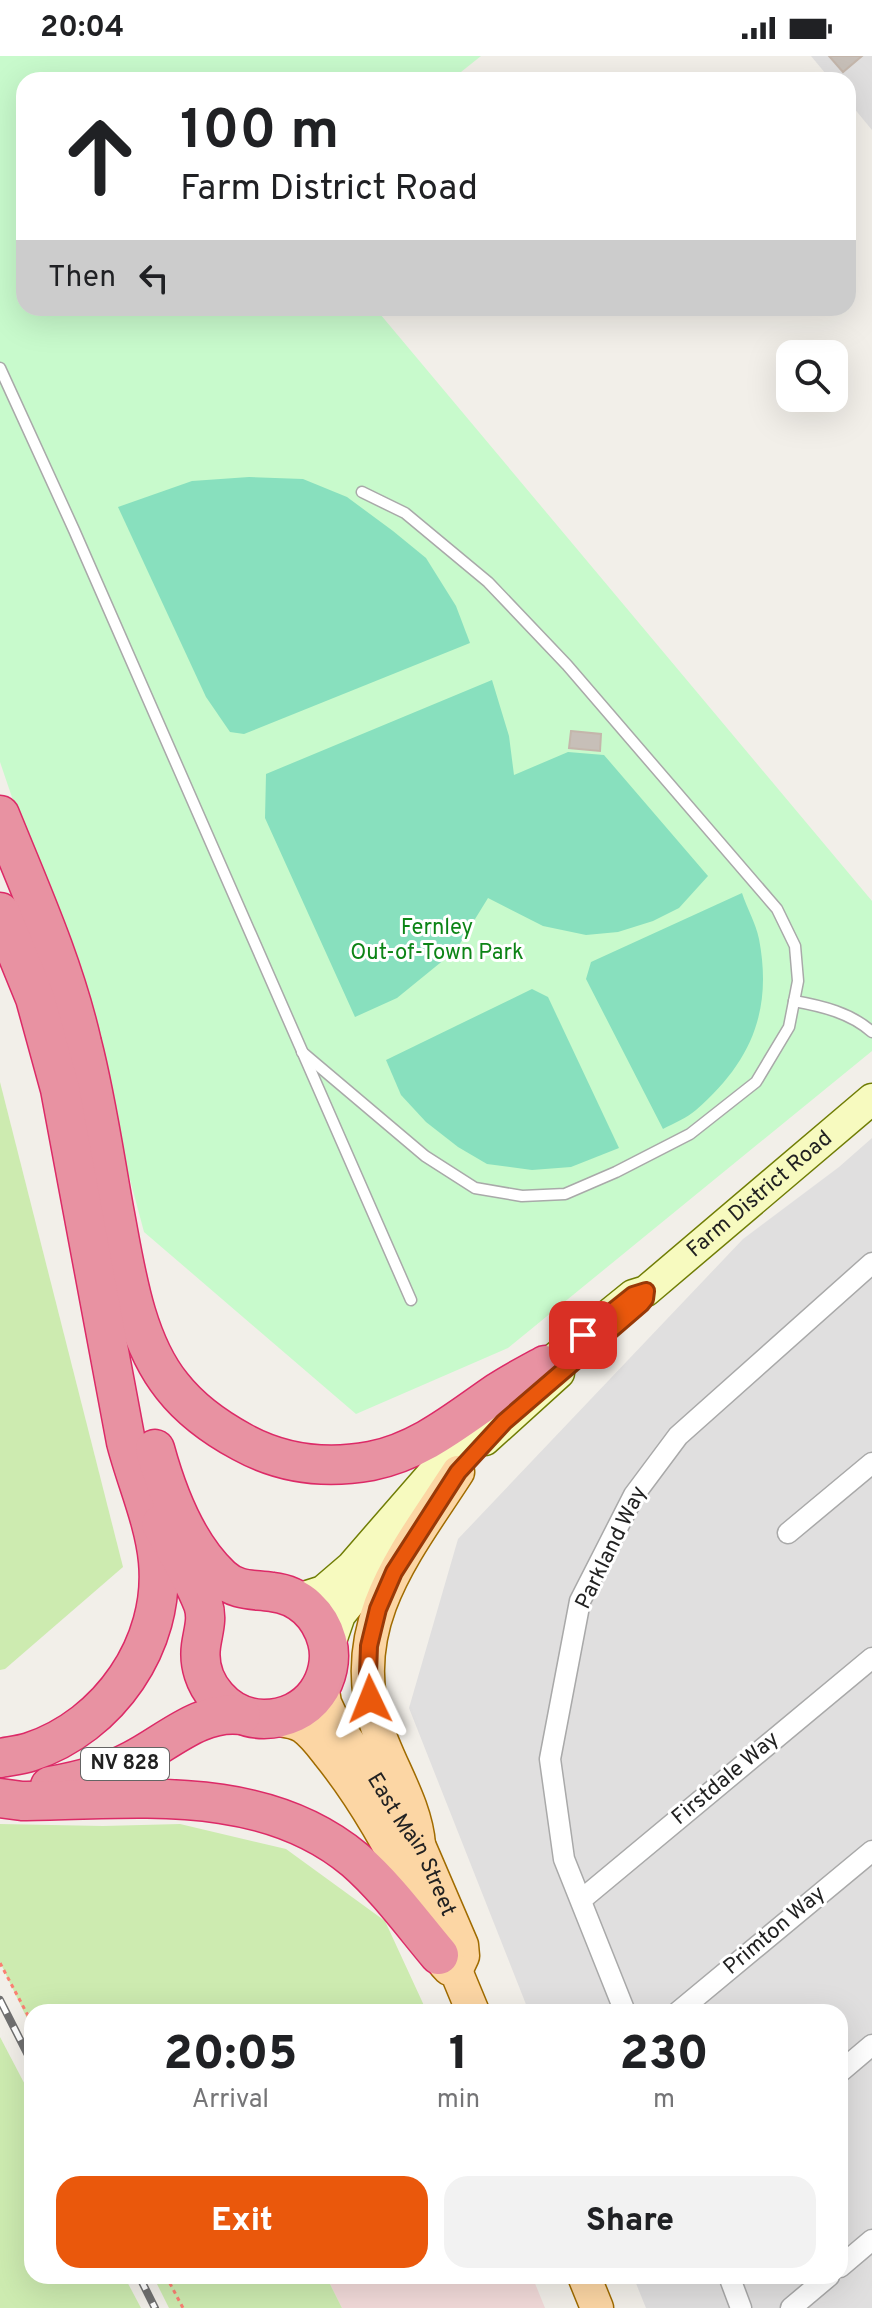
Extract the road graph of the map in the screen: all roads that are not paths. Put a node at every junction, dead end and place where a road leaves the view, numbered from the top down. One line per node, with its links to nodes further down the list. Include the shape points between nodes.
1 (0, 368): 9 (lane)
2 (362, 492): 7 (lane, via 405,513 488,582 567,665 777,909 795,946)
3 (0, 815): 5 (highway)
4 (0, 832): 5 (highway)
5 (27, 880): 14 (highway, via 75,1013)
6 (0, 912): 18 (highway, via 35,998 60,1089 126,1442)
7 (794, 1001): 8 (lane, via 859,1020); 9 (lane, via 789,1027 756,1082 690,1134 565,1194 522,1196 475,1188 425,1156)
8 (872, 1032)
9 (302, 1052): 13 (lane)
10 (872, 1099): 12 (main road, Farm District Road / NV 828)
11 (872, 1263): 30 (street, Parkland Way, via 678,1436 634,1495 580,1601 550,1759 564,1859)
12 (646, 1291): 15 (main road, Farm District Road / NV 828, via 633,1295); 17 (main road, Farm District Road / NV 828, via 641,1304 504,1422)
13 (411, 1300)
14 (131, 1302): 15 (highway, via 171,1385 199,1414 256,1450 286,1460 320,1465 400,1454); 20 (highway, via 146,1410 169,1492 208,1562 232,1585)
15 (545, 1365): 20 (main road, Farm District Road / NV 828, via 483,1419 337,1581 312,1596)
16 (872, 1463): 19 (street)
17 (458, 1472): 23 (main road, Farm District Road / NV 828, via 340,1615); 28 (main road, via 394,1572 369,1646 376,1724)
18 (145, 1501): 21 (highway, via 204,1606); 25 (highway, via 158,1584 137,1663 107,1703 76,1729 29,1752)
19 (788, 1533)
20 (273, 1594): 21 (highway, via 240,1596 226,1604 214,1616); 23 (highway, via 304,1604 316,1616 324,1631)
21 (203, 1647): 24 (highway, via 206,1680 214,1694 226,1706); 26 (highway, via 191,1688 180,1702 130,1737 73,1761)
22 (872, 1658): 30 (street, Firstdale Way)
23 (327, 1663): 24 (highway, NV 828, via 316,1694 304,1706 290,1715); 28 (main road, East Main Street, via 323,1691 333,1720)
24 (257, 1717): 27 (highway, NV 828, via 226,1713 203,1719 109,1771); 31 (main road, East Main Street, via 293,1722 335,1763 375,1821)
25 (0, 1758)
26 (0, 1770)
27 (0, 1797): 31 (highway, via 208,1801 298,1824 354,1859)
28 (419, 1845): 31 (main road, East Main Street, via 462,1945 463,1956)
29 (872, 1851): 34 (street, Primton Way)
30 (581, 1900): 33 (street, Parkland Way)
31 (448, 1963): 32 (main road, East Main Street)
32 (469, 2004)
33 (622, 2004)
34 (688, 2004)
35 (872, 2045): 36 (street)
36 (848, 2065)
37 (872, 2240): 38 (street)
38 (848, 2260)
39 (587, 2284): 42 (main road)
40 (732, 2284): 43 (street)
41 (820, 2284): 44 (street)
42 (597, 2308)
43 (741, 2308)
44 (791, 2308)

